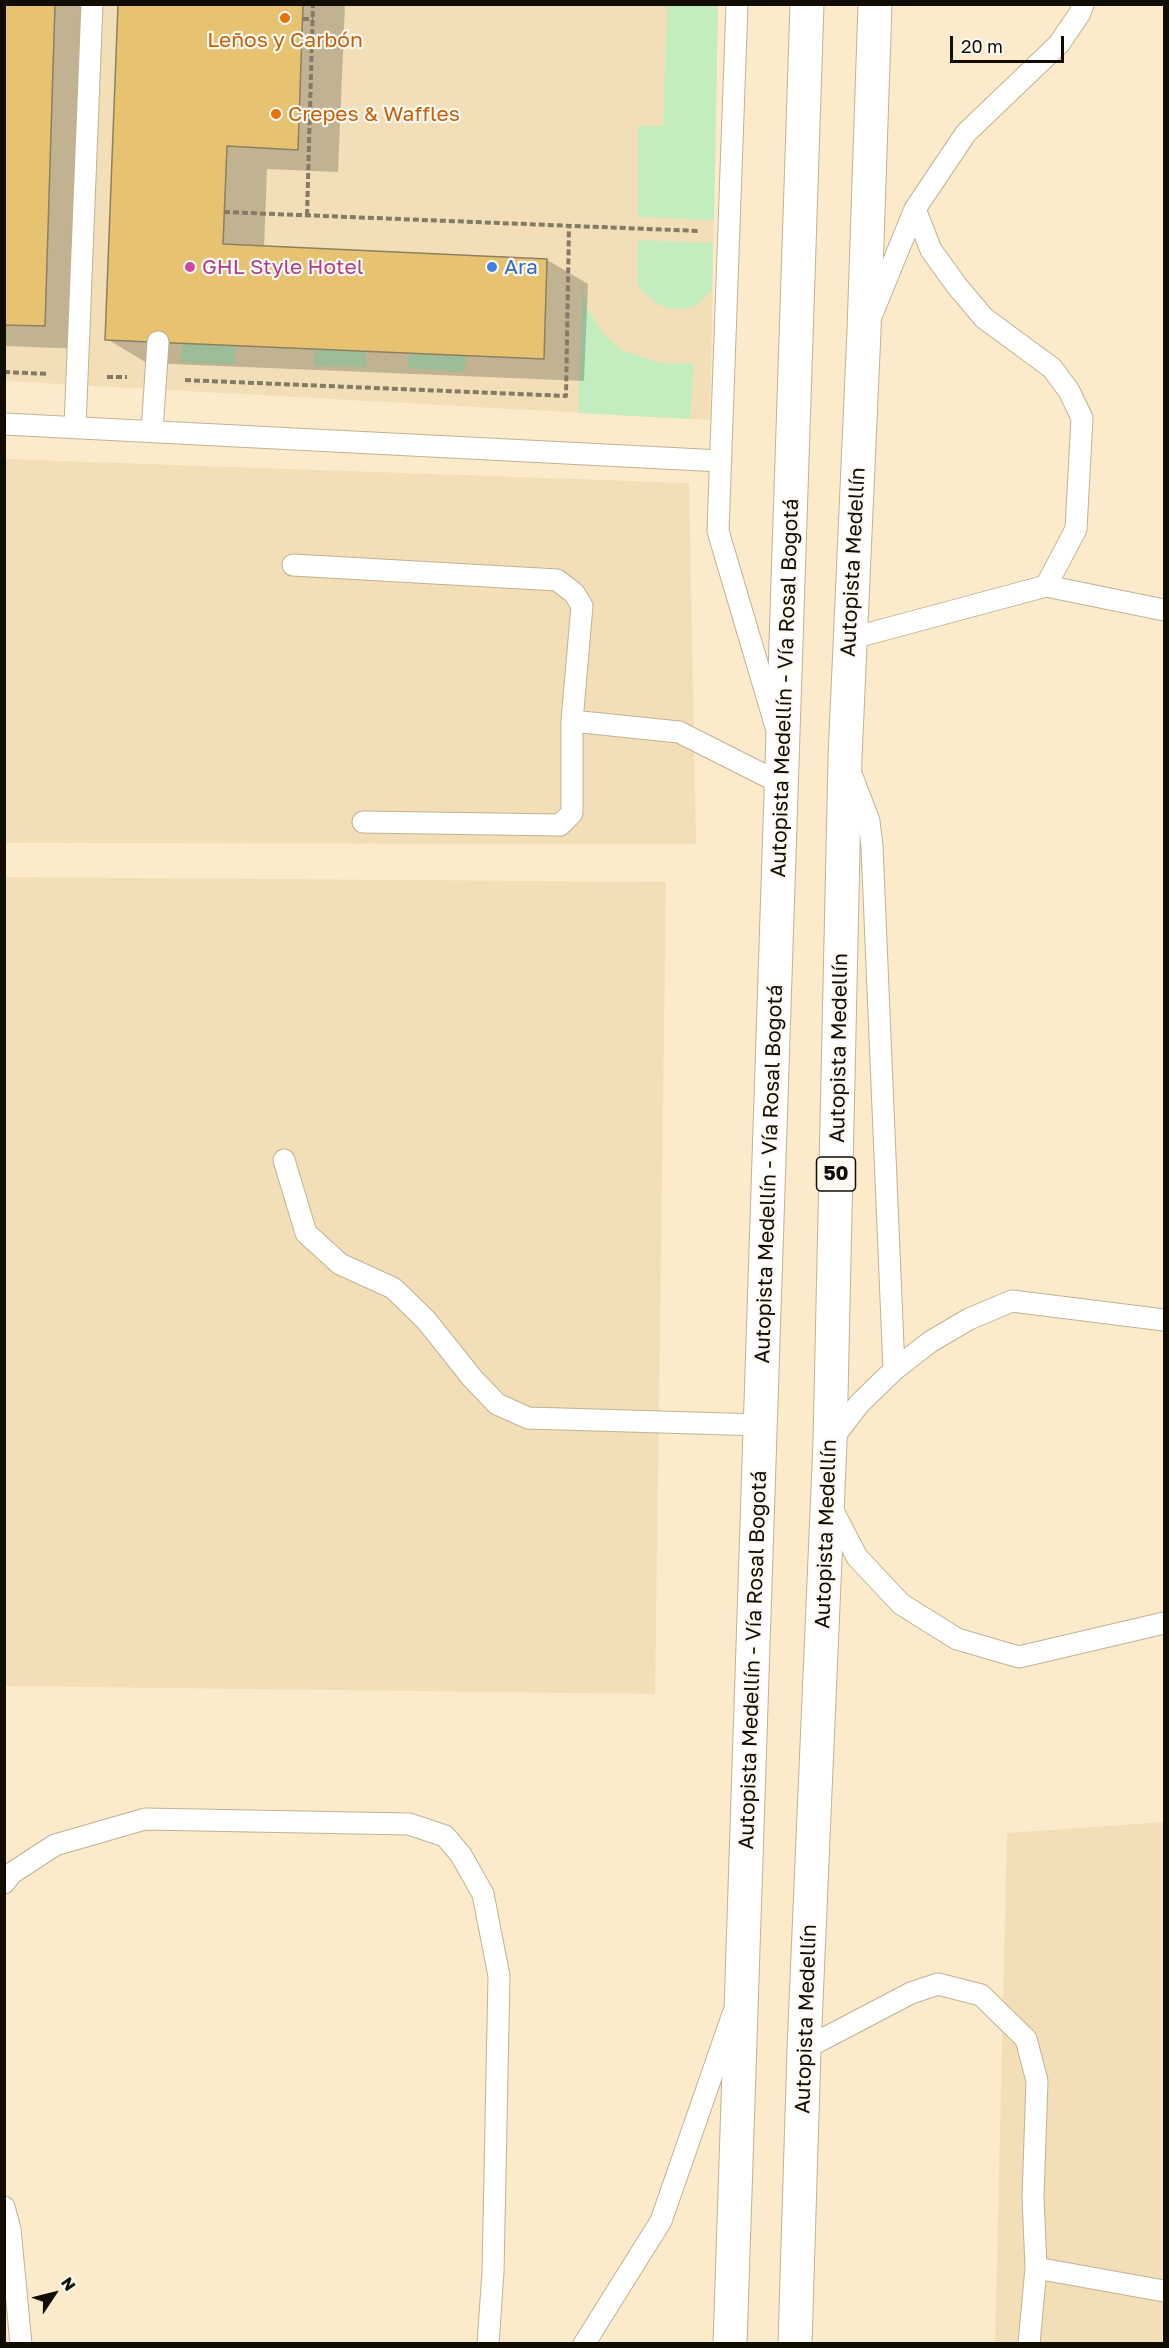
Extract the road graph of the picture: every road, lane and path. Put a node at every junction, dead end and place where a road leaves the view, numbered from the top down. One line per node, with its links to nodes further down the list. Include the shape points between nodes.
1 (93, 4): 19 (lane)
2 (313, 4): 8 (path)
3 (737, 4): 15 (lane)
4 (807, 4): 30 (highway, Autopista Medellín - Vía Rosal Bogotá)
5 (875, 4): 16 (highway, Autopista Medellín / 50)
6 (1083, 4): 11 (lane, via 1059,44 966,133)
7 (303, 19): 8 (path)
8 (313, 19): 9 (path)
9 (310, 113): 10 (path); 13 (path)
10 (299, 114)
11 (915, 210): 16 (lane); 26 (lane, via 931,250 957,286 984,318 1052,368 1082,418 1076,529)
12 (224, 212): 13 (path)
13 (308, 215): 14 (path)
14 (569, 225): 15 (path); 20 (path, via 566,396)
15 (729, 232): 24 (lane)
16 (864, 331): 28 (highway, Autopista Medellín / 50)
17 (158, 342): 20 (lane)
18 (4, 372): 19 (path)
19 (77, 375): 20 (path); 22 (lane)
20 (155, 379): 23 (lane)
21 (4, 423): 22 (lane)
22 (75, 427): 23 (lane)
23 (152, 431): 24 (lane)
24 (721, 461): 30 (lane, via 718,531)
25 (293, 565): 29 (lane, via 557,580 574,593 582,606)
26 (1046, 586): 27 (lane); 28 (lane)
27 (1164, 610)
28 (849, 639): 31 (highway, Autopista Medellín / 50)
29 (572, 721): 32 (lane, via 679,732); 33 (lane, via 572,813 560,825)
30 (782, 748): 32 (highway, Autopista Medellín - Vía Rosal Bogotá)
31 (845, 758): 36 (lane, via 868,821 872,846); 38 (highway, Autopista Medellín / 50)
32 (782, 784): 37 (highway, Autopista Medellín - Vía Rosal Bogotá)
33 (363, 822)
34 (284, 1160): 37 (lane, via 306,1233 340,1264 393,1288 426,1320 497,1404 528,1418)
35 (1164, 1320): 36 (lane, via 1012,1301 969,1319)
36 (894, 1370): 38 (lane, via 859,1404)
37 (761, 1425): 42 (highway, Autopista Medellín - Vía Rosal Bogotá)
38 (830, 1442): 39 (highway, Autopista Medellín / 50)
39 (827, 1499): 40 (lane, via 857,1557 901,1604 957,1639 1019,1658); 43 (highway, Autopista Medellín / 50)
40 (1164, 1623)
41 (4, 1883): 49 (lane, via 12,1873 55,1845 145,1819 409,1824 445,1836 462,1855 483,1894 500,1976)
42 (741, 1991): 50 (lane, via 661,2221); 51 (highway, Autopista Medellín - Vía Rosal Bogotá)
43 (804, 2049): 45 (lane, via 911,1993 938,1984 981,1995 1026,2039 1037,2081 1033,2197); 47 (highway, Autopista Medellín / 50)
44 (4, 2207): 48 (lane, via 10,2229)
45 (1036, 2268): 46 (lane); 52 (lane)
46 (1164, 2291)
47 (801, 2335)
48 (21, 2343)
49 (488, 2343)
50 (584, 2343)
51 (730, 2343)
52 (1029, 2343)

